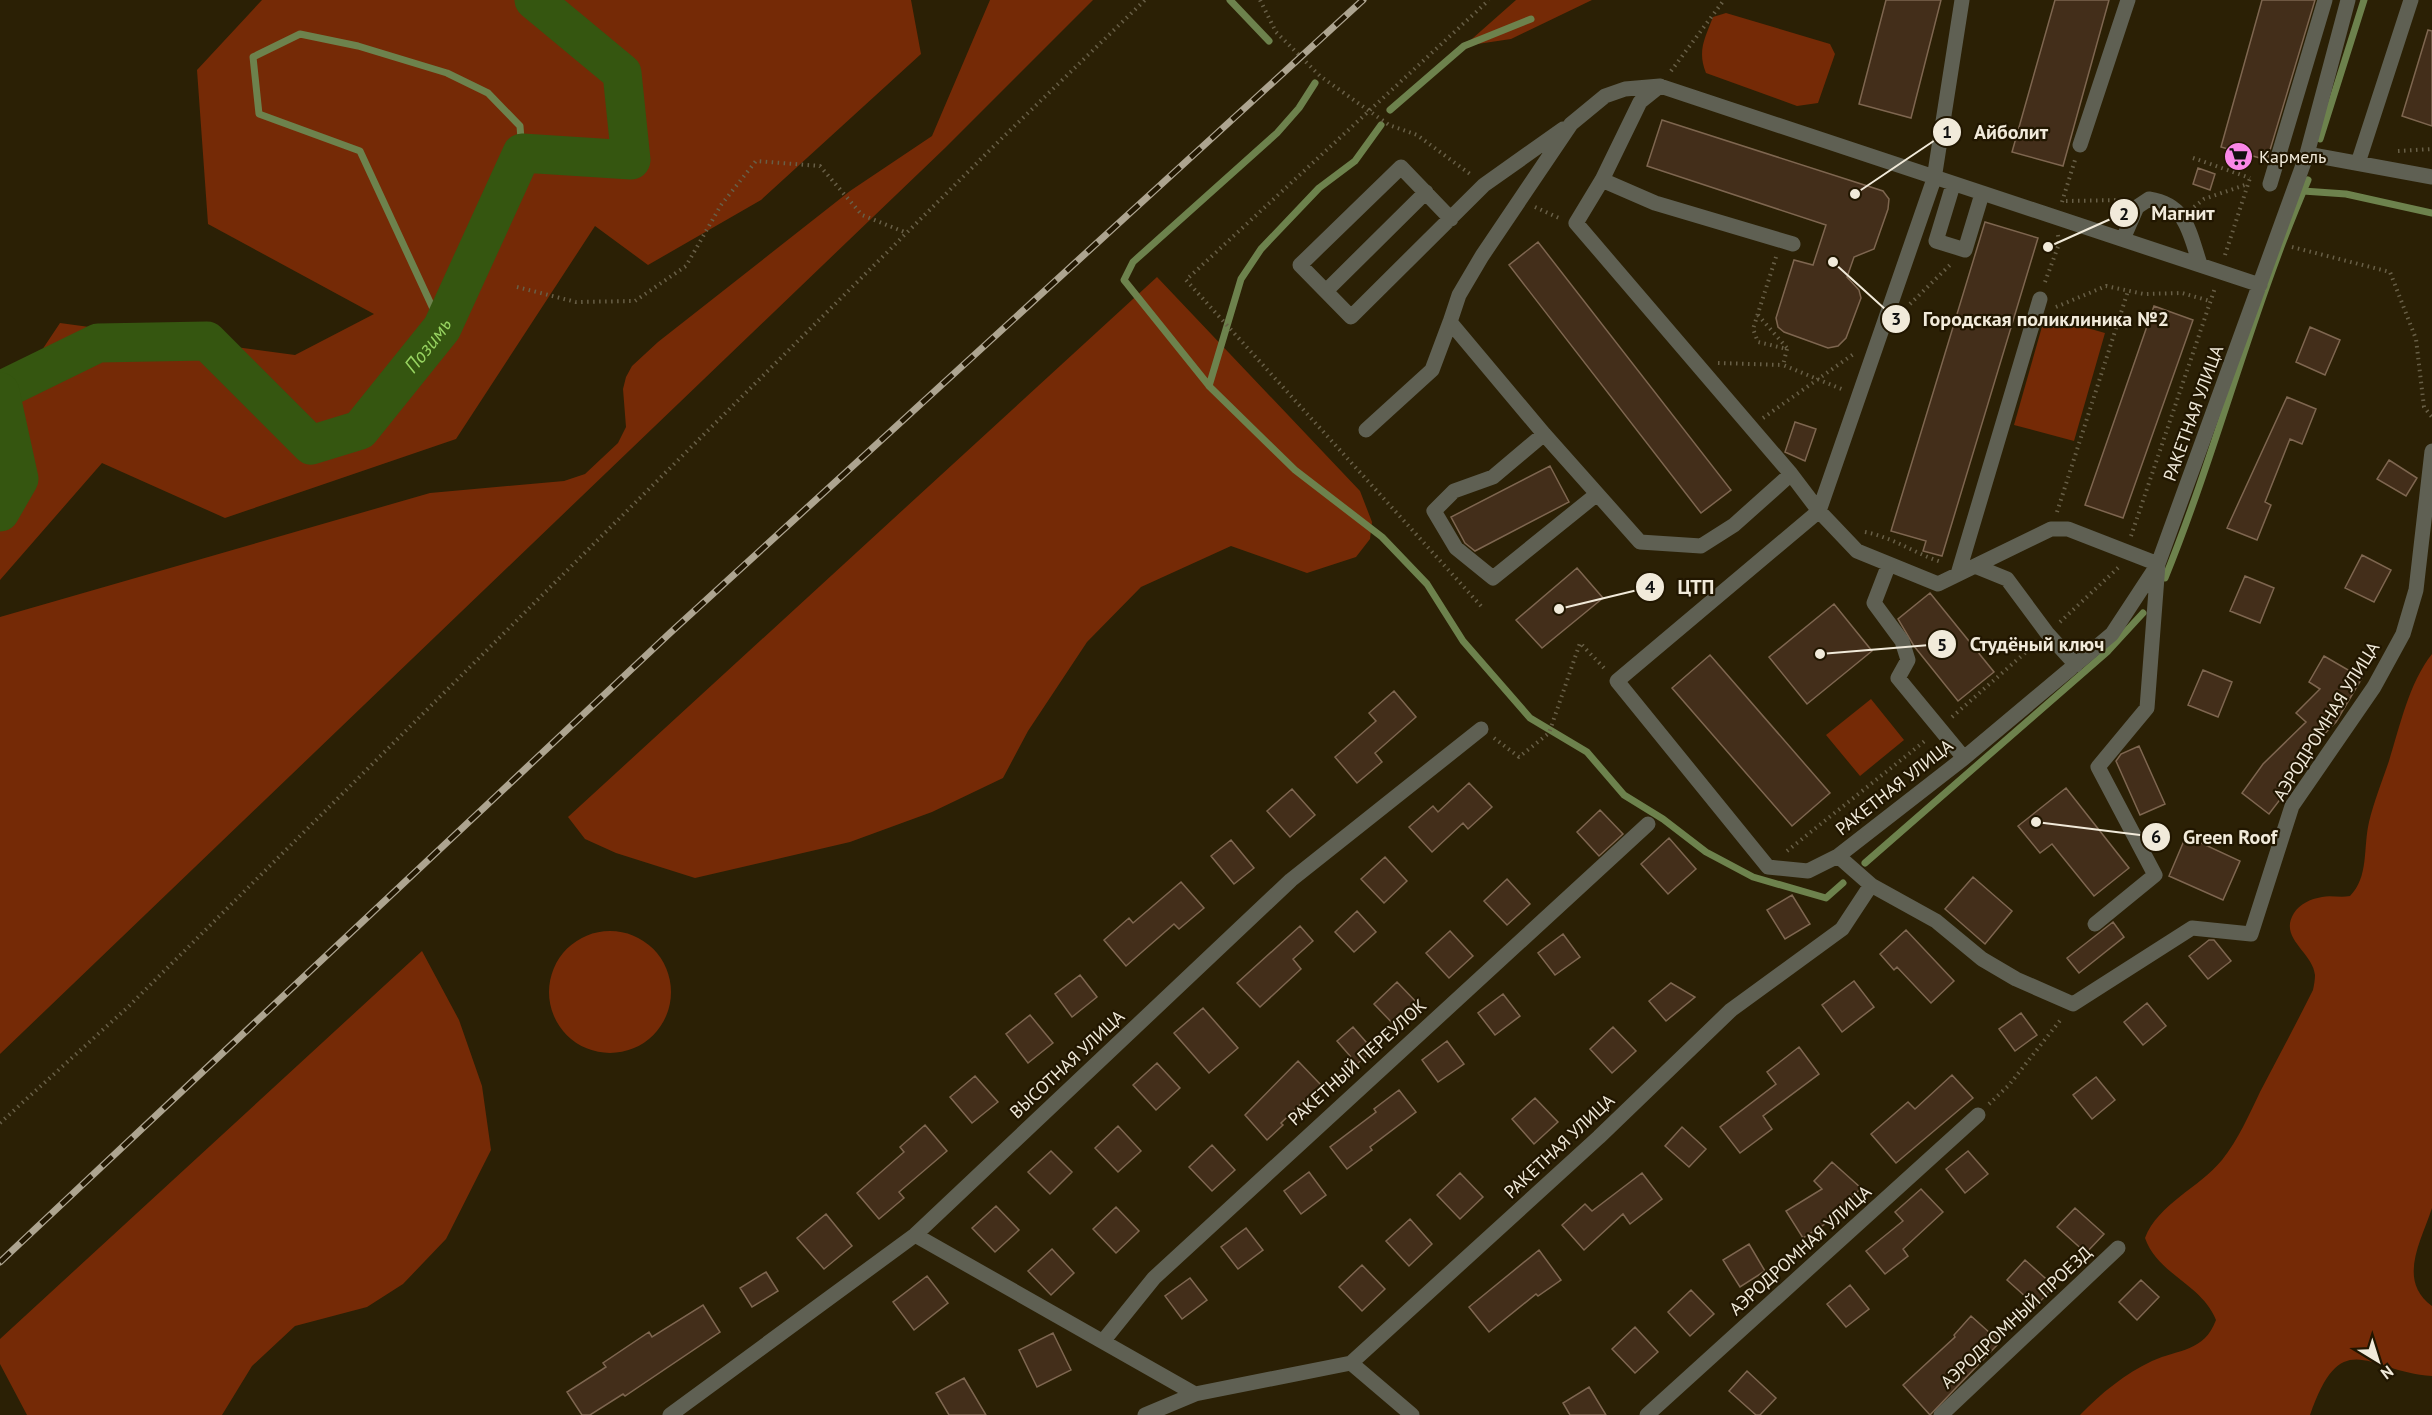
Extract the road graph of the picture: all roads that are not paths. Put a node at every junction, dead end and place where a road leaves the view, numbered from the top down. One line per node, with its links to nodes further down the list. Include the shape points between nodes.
1 (1962, 0): 12 (street)
2 (2128, 0): 8 (street)
3 (2325, 0): 14 (street)
4 (2348, 0): 9 (street, РАКЕТНАЯ УЛИЦА)
5 (2411, 0): 10 (street)
6 (1660, 86): 7 (street, via 1625,89 1605,96); 12 (street); 13 (street, via 1640,102)
7 (1571, 124): 18 (street, via 1484,185); 25 (street, via 1476,266 1459,295)
8 (2080, 145)
9 (2307, 154): 10 (street); 22 (street, РАКЕТНАЯ УЛИЦА)
10 (2358, 163): 11 (street)
11 (2432, 177)
12 (1934, 179): 15 (street); 31 (street)
13 (1602, 180): 20 (street, via 1655,203); 29 (street, via 1576,223)
14 (2270, 184)
15 (1953, 185): 17 (street); 17 (street, via 1936,241 1965,250)
16 (1426, 192): 18 (street); 23 (street); 23 (street, via 1401,167 1300,265)
17 (1982, 194): 19 (street)
18 (1451, 219): 23 (street, via 1351,317)
19 (2123, 239): 21 (street); 21 (street, via 2137,207 2149,199 2166,201 2182,217)
20 (1787, 243)
21 (2200, 264): 22 (street)
22 (2260, 285): 33 (street, РАКЕТНАЯ УЛИЦА)
23 (1326, 291)
24 (2043, 305): 35 (street)
25 (1450, 322): 26 (street, via 1432,370); 27 (street)
26 (1366, 430)
27 (1544, 434): 30 (street); 30 (street, via 1493,477 1454,491 1434,511 1456,548 1493,578)
28 (2432, 452): 41 (street, АЭРОДРОМНАЯ УЛИЦА, via 2416,590 2403,634 2374,687 2292,806 2251,934 2192,928 2073,1004 2016,979 1983,959 1936,921)
29 (1791, 474): 30 (street, via 1734,525 1701,546 1640,542); 31 (street)
30 (1597, 494)
31 (1818, 511): 32 (street, via 1857,551); 40 (street, via 1617,681 1768,867 1808,871)
32 (1889, 564): 35 (street, via 1938,584); 38 (street, via 1874,603 1902,641 1908,660 1898,678)
33 (2158, 564): 34 (street, via 2068,529 2051,529); 36 (street, РАКЕТНАЯ УЛИЦА, via 2112,634); 42 (street, via 2147,708 2098,767 2154,875)
34 (1975, 566): 35 (street); 36 (street, via 2007,579)
35 (1958, 574)
36 (2076, 665): 38 (street, РАКЕТНАЯ УЛИЦА)
37 (1481, 729): 44 (street, ВЫСОТНАЯ УЛИЦА, via 1290,880)
38 (1964, 758): 40 (street, РАКЕТНАЯ УЛИЦА)
39 (1648, 824): 46 (street, РАКЕТНЫЙ ПЕРЕУЛОК, via 1154,1278)
40 (1838, 856): 41 (street, РАКЕТНАЯ УЛИЦА)
41 (1871, 885): 47 (street, РАКЕТНАЯ УЛИЦА, via 1842,929 1731,1010 1599,1137)
42 (2095, 924)
43 (1978, 1114): 52 (street, АЭРОДРОМНАЯ УЛИЦА)
44 (915, 1235): 46 (street); 49 (street, ВЫСОТНАЯ УЛИЦА)
45 (2118, 1248): 53 (street, АЭРОДРОМНЫЙ ПРОЕЗД)
46 (1104, 1340): 48 (street)
47 (1351, 1363): 48 (street); 51 (street)
48 (1195, 1394): 50 (street)
49 (670, 1415)
50 (1145, 1415)
51 (1412, 1415)
52 (1647, 1415)
53 (1941, 1415)

